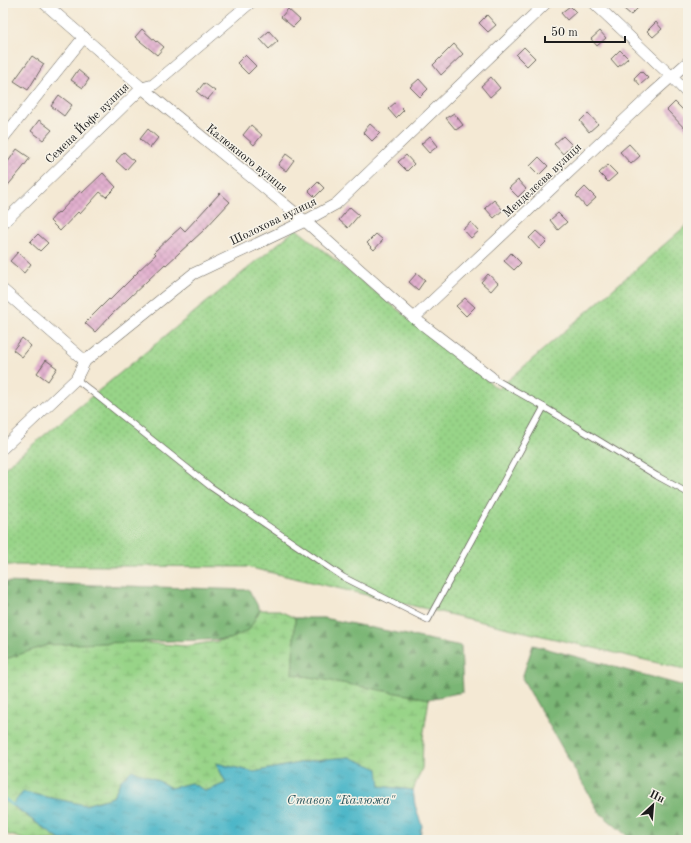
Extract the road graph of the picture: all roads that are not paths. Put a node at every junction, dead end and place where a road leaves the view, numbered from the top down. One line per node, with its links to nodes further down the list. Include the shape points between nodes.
1 (44, 3): 5 (street, Калюжного вулиця)
2 (250, 3): 9 (street, Семена Йофе вулиця, via 153,85)
3 (546, 3): 12 (street, Шолохова вулиця, via 336,204)
4 (594, 3): 8 (street)
5 (57, 7): 6 (street, Калюжного вулиця)
6 (84, 37): 9 (street, Калюжного вулиця); 11 (street)
7 (688, 62): 8 (street, Менделєєва вулиця)
8 (672, 77): 10 (street); 15 (street, Менделєєва вулиця)
9 (142, 88): 12 (street, Калюжного вулиця); 13 (street, Семена Йофе вулиця)
10 (688, 94)
11 (3, 138)
12 (305, 221): 15 (street, Калюжного вулиця); 16 (street, Шолохова вулиця, via 192,274)
13 (3, 224)
14 (3, 290): 16 (street)
15 (414, 318): 17 (street, Калюжного вулиця)
16 (85, 361): 18 (street, Шолохова вулиця)
17 (490, 377): 19 (lane)
18 (76, 379): 19 (lane, via 211,487 343,577 428,620); 20 (street, Шолохова вулиця)
19 (544, 407): 21 (lane)
20 (3, 448)
21 (688, 493)

